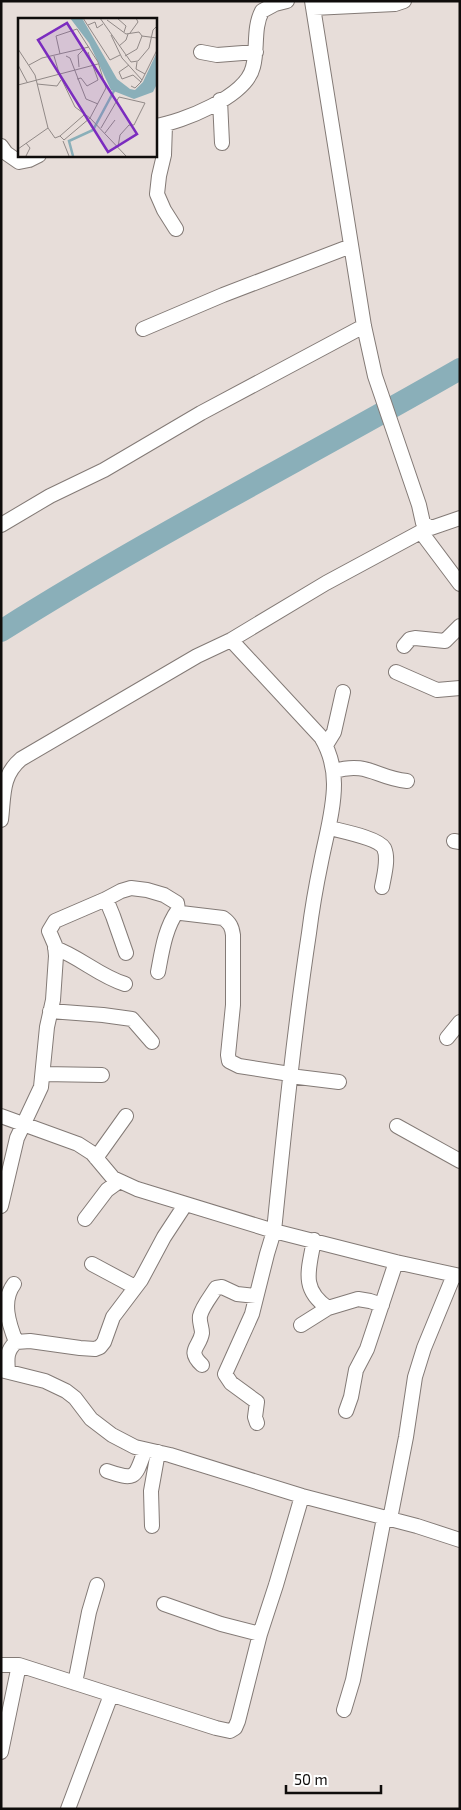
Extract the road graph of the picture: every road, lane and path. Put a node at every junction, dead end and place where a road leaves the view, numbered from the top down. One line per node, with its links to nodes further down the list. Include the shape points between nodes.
1 (287, 1): 5 (street, via 262,11 257,22)
2 (404, 1): 3 (street, via 395,4)
3 (312, 5): 12 (street)
4 (201, 52): 5 (street, via 228,55)
5 (256, 52): 6 (street, via 253,68 245,82)
6 (220, 100): 7 (street, via 195,114); 8 (street)
7 (160, 125): 11 (street, via 164,154 157,194)
8 (222, 143)
9 (1, 146): 10 (street, via 19,162)
10 (37, 156)
11 (176, 229)
12 (351, 246): 13 (street); 14 (street)
13 (364, 326): 16 (street); 17 (street, via 377,383)
14 (143, 329)
15 (460, 518): 17 (street)
16 (1, 525)
17 (425, 530): 18 (street); 20 (street, via 326,583)
18 (460, 584)
19 (460, 626): 21 (street, via 445,641 415,638)
20 (231, 640): 25 (street, via 307,720); 28 (street, via 21,759 4,782)
21 (404, 646)
22 (396, 672): 23 (street, via 437,690)
23 (460, 688)
24 (343, 692): 25 (street, via 334,732)
25 (326, 745): 26 (street)
26 (334, 771): 27 (street, via 364,768); 29 (street)
27 (407, 781)
28 (1, 820)
29 (330, 828): 30 (street, via 367,838 384,848 386,861); 42 (street, via 309,932)
30 (382, 887)
31 (106, 899): 32 (street, via 131,888 147,890 173,900); 33 (street, via 56,921 50,931); 34 (street)
32 (178, 910): 35 (street, via 167,930); 42 (street, via 186,915 223,918 232,926 233,1005 229,1061 239,1066)
33 (55, 948): 36 (street); 37 (street)
34 (126, 953)
35 (158, 972)
36 (125, 984)
37 (50, 1011): 40 (street, via 132,1019); 41 (street)
38 (460, 1022): 39 (street)
39 (447, 1038)
40 (152, 1042)
41 (43, 1074): 43 (street); 47 (street, via 41,1087)
42 (290, 1075): 44 (street); 55 (street)
43 (102, 1076)
44 (339, 1082)
45 (1, 1116): 47 (street)
46 (126, 1116): 49 (street)
47 (24, 1124): 49 (street, via 70,1140); 53 (street, via 14,1147)
48 (396, 1126): 50 (street)
49 (96, 1158): 51 (street)
50 (460, 1161)
51 (118, 1182): 52 (street); 54 (street, via 107,1190)
52 (185, 1204): 55 (street); 61 (street)
53 (1, 1206)
54 (85, 1219)
55 (274, 1231): 56 (street); 62 (street)
56 (314, 1240): 57 (street); 64 (street, via 309,1286)
57 (396, 1262): 59 (street); 63 (street)
58 (92, 1264): 61 (street)
59 (457, 1276): 74 (street, via 419,1363)
60 (14, 1284): 66 (street, via 7,1298)
61 (135, 1288): 66 (street, via 113,1317 100,1347)
62 (256, 1296): 67 (street, via 237,1294 222,1286 216,1288 200,1315 202,1332 195,1353); 70 (street, via 248,1324 225,1374 231,1383 256,1402)
63 (382, 1305): 64 (street, via 358,1299); 69 (street, via 356,1370)
64 (328, 1308): 65 (street)
65 (301, 1325)
66 (16, 1342): 68 (street, via 9,1350)
67 (202, 1365)
68 (5, 1370): 71 (street, via 45,1381 66,1391 91,1419 112,1435)
69 (346, 1410)
70 (257, 1423)
71 (151, 1451): 72 (street, via 129,1478); 73 (street); 75 (street)
72 (107, 1471)
73 (302, 1496): 74 (street); 79 (street)
74 (387, 1518): 76 (street); 84 (street)
75 (152, 1526)
76 (460, 1540)
77 (97, 1585): 82 (street)
78 (164, 1604): 79 (street)
79 (260, 1634): 83 (street, via 238,1721 230,1731)
80 (1, 1665): 81 (street)
81 (19, 1665): 82 (street); 85 (street)
82 (75, 1683): 83 (street)
83 (111, 1695): 86 (street)
84 (344, 1710)
85 (1, 1752)
86 (68, 1809)

